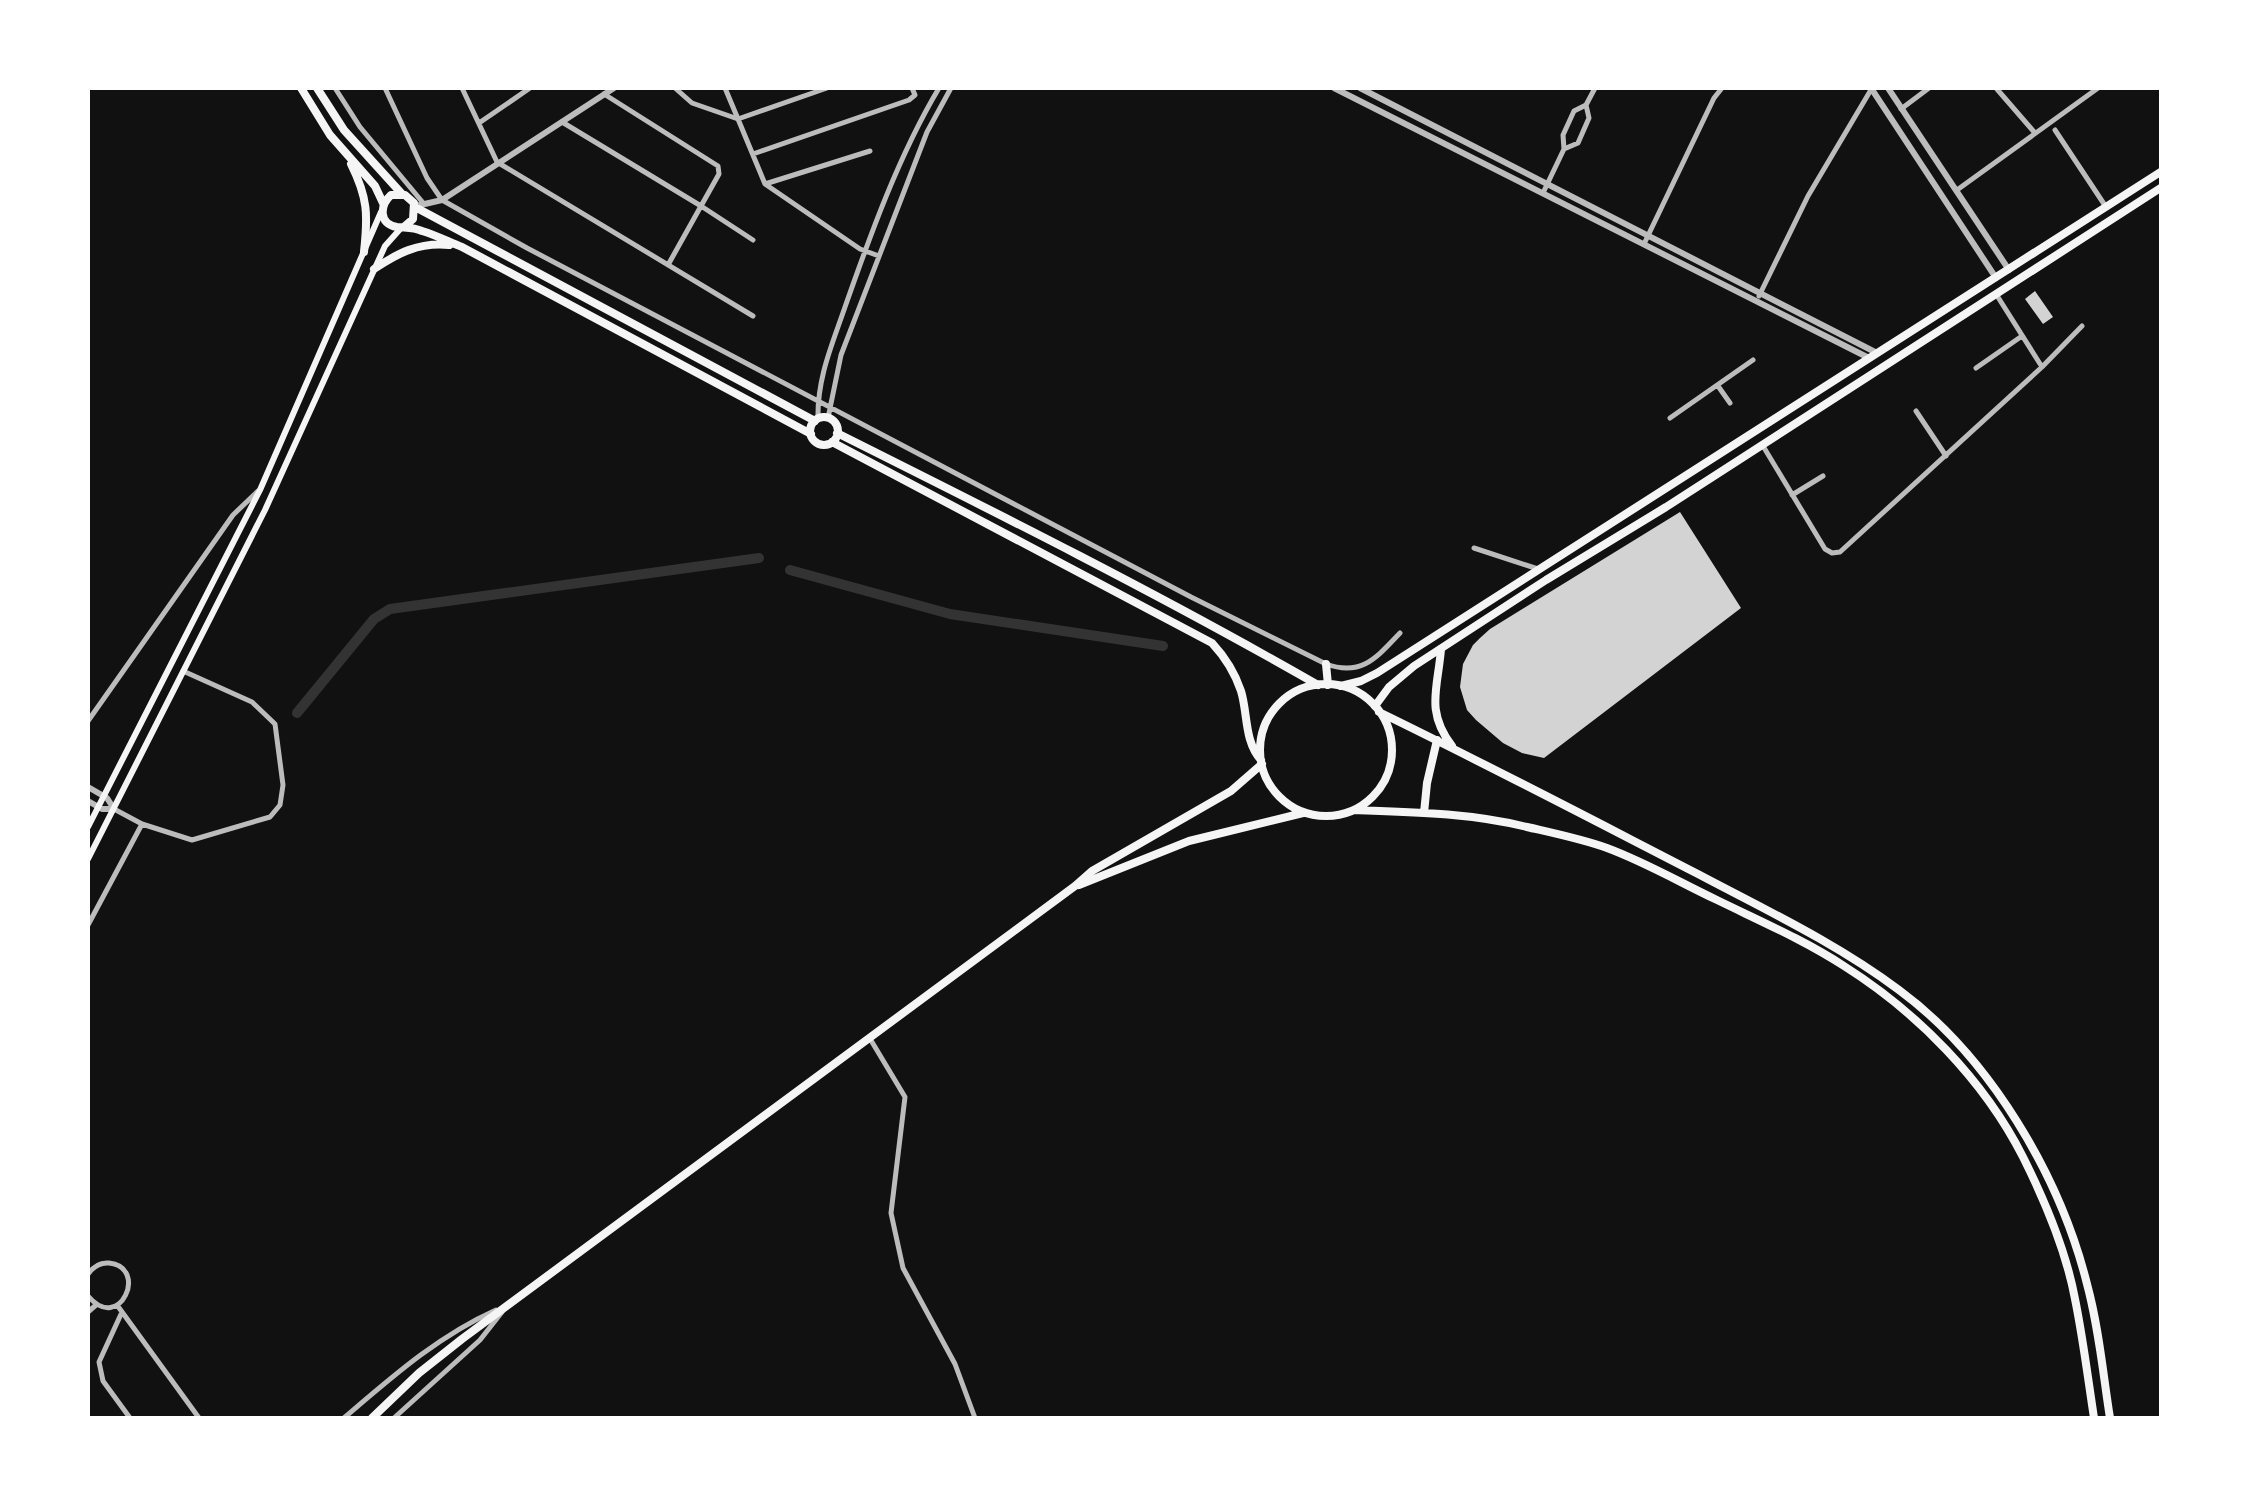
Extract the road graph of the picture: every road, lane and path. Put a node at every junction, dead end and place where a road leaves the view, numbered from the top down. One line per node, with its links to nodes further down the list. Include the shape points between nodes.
1 (301, 88): 32 (main road)
2 (317, 88): 42 (main road, via 344,130)
3 (335, 88): 44 (street)
4 (385, 88): 43 (street)
5 (462, 88): 28 (street)
6 (530, 88): 28 (street)
7 (614, 88): 23 (street)
8 (675, 88): 26 (street, via 692,103)
9 (724, 88): 26 (street)
10 (826, 88): 26 (street)
11 (912, 88): 34 (street, via 910,100)
12 (938, 88): 53 (street)
13 (951, 88): 55 (street, via 926,132)
14 (1334, 88): 41 (street)
15 (1360, 88): 38 (street)
16 (1595, 88): 24 (street)
17 (1722, 88): 49 (street)
18 (1871, 88): 59 (street); 61 (street)
19 (1888, 88): 25 (street)
20 (1928, 88): 25 (street)
21 (1996, 88): 30 (street)
22 (2098, 88): 30 (street)
23 (604, 94): 27 (street); 45 (street, via 718,166)
24 (1586, 105): 31 (street, via 1574,111); 31 (street, via 1589,118 1578,143)
25 (1900, 109): 40 (street)
26 (738, 120): 34 (street)
27 (562, 122): 35 (street); 45 (street)
28 (479, 123): 35 (street)
29 (2055, 130): 47 (street)
30 (2035, 133): 40 (street)
31 (1564, 149): 38 (street)
32 (344, 151): 46 (main road, via 375,186); 54 (main road, via 367,207)
33 (870, 151): 37 (street)
34 (753, 154): 37 (street)
35 (498, 162): 43 (street); 56 (street)
36 (2162, 171): 47 (main road)
37 (766, 184): 53 (street)
38 (1547, 184): 41 (street); 49 (street)
39 (2162, 187): 60 (main road)
40 (1957, 190): 58 (street)
41 (1543, 193): 51 (street)
42 (402, 194): 44 (main road); 46 (main road)
43 (442, 200): 44 (street); 73 (street)
44 (420, 206): 48 (main road); 78 (main road)
45 (700, 206): 50 (street); 56 (street)
46 (383, 207): 48 (main road, via 388,223); 54 (main road)
47 (2106, 207): 58 (main road)
48 (403, 226): 52 (main road); 57 (main road)
49 (1649, 235): 51 (street); 61 (street)
50 (753, 240)
51 (1644, 244): 63 (street)
52 (462, 247): 57 (main road, via 413,248); 80 (main road)
53 (866, 251): 55 (street); 73 (street)
54 (364, 252): 85 (main road)
55 (879, 256): 75 (street, via 841,355)
56 (668, 265): 64 (street)
57 (374, 269): 93 (main road, via 278,484)
58 (2009, 270): 59 (main road); 60 (main road)
59 (1996, 278): 60 (main road); 67 (main road)
60 (2010, 285): 62 (main road)
61 (1760, 292): 63 (street); 67 (street)
62 (1996, 294): 66 (street); 69 (main road)
63 (1758, 301): 67 (street)
64 (752, 316)
65 (2082, 326): 71 (street)
66 (2022, 336): 70 (street); 71 (street)
67 (1873, 355): 69 (main road); 88 (main road)
68 (1754, 360): 72 (street)
69 (1884, 364): 82 (main road)
70 (1976, 368)
71 (2042, 368): 83 (street)
72 (1718, 386): 74 (street); 77 (street)
73 (818, 400): 75 (street); 78 (street)
74 (1730, 402)
75 (830, 406): 78 (street); 92 (street)
76 (1916, 411): 83 (street)
77 (1670, 418)
78 (821, 419): 79 (main road); 80 (main road)
79 (838, 433): 81 (main road); 94 (main road)
80 (811, 434): 81 (main road, via 819,443)
81 (832, 442): 100 (main road, via 1204,638 1235,677)
82 (1761, 444): 86 (street); 89 (main road)
83 (1946, 456): 86 (street, via 1840,552 1825,549)
84 (1824, 476): 86 (street)
85 (260, 490): 97 (street, via 233,516); 102 (main road)
86 (1792, 496)
87 (1474, 548): 88 (street)
88 (1538, 569): 89 (main road); 95 (main road, via 1373,676)
89 (1546, 580): 91 (main road)
90 (1400, 632): 92 (street, via 1362,666)
91 (1441, 649): 96 (main road, via 1400,676); 99 (main road, via 1435,710)
92 (1326, 664): 94 (main road)
93 (183, 671): 105 (main road); 109 (street, via 252,702 275,724 280,806 270,817 192,840)
94 (1323, 685): 95 (main road); 100 (main road, via 1295,692 1271,714)
95 (1341, 686): 96 (main road)
96 (1377, 709): 98 (main road); 106 (main road, via 1389,733 1390,763 1378,791)
97 (88, 721)
98 (1437, 740): 99 (main road); 108 (main road)
99 (1455, 749): 129 (main road, via 1846,953 1931,1015 2004,1103 2068,1224 2088,1286)
100 (1261, 762): 107 (main road, via 1280,798); 112 (main road, via 1232,791 1101,864)
101 (88, 788): 102 (street)
102 (104, 796): 104 (main road); 105 (street)
103 (88, 801): 104 (street)
104 (98, 807): 105 (street); 110 (main road)
105 (114, 809): 109 (street); 111 (main road)
106 (1354, 810): 107 (main road); 108 (main road)
107 (1305, 812): 112 (main road, via 1189,841)
108 (1424, 813): 128 (main road, via 1524,826 1608,848 1843,965 1920,1025 1962,1068 2022,1154 2075,1296)
109 (142, 824): 113 (street)
110 (88, 827)
111 (88, 859)
112 (1075, 886): 114 (main road)
113 (88, 925)
114 (870, 1037): 119 (main road); 127 (street, via 906,1097 891,1214 903,1268 955,1364)
115 (89, 1269): 118 (street, via 106,1263 126,1273 127,1294)
116 (88, 1296): 117 (street)
117 (96, 1305): 118 (street); 120 (street)
118 (118, 1305): 121 (street)
119 (508, 1305): 124 (street, via 411,1360); 125 (main road); 126 (street, via 480,1340)
120 (88, 1312)
121 (122, 1312): 122 (street, via 99,1362 103,1380); 123 (street)
122 (130, 1418)
123 (199, 1418)
124 (344, 1418)
125 (372, 1418)
126 (394, 1418)
127 (975, 1418)
128 (2094, 1418)
129 (2110, 1418)

